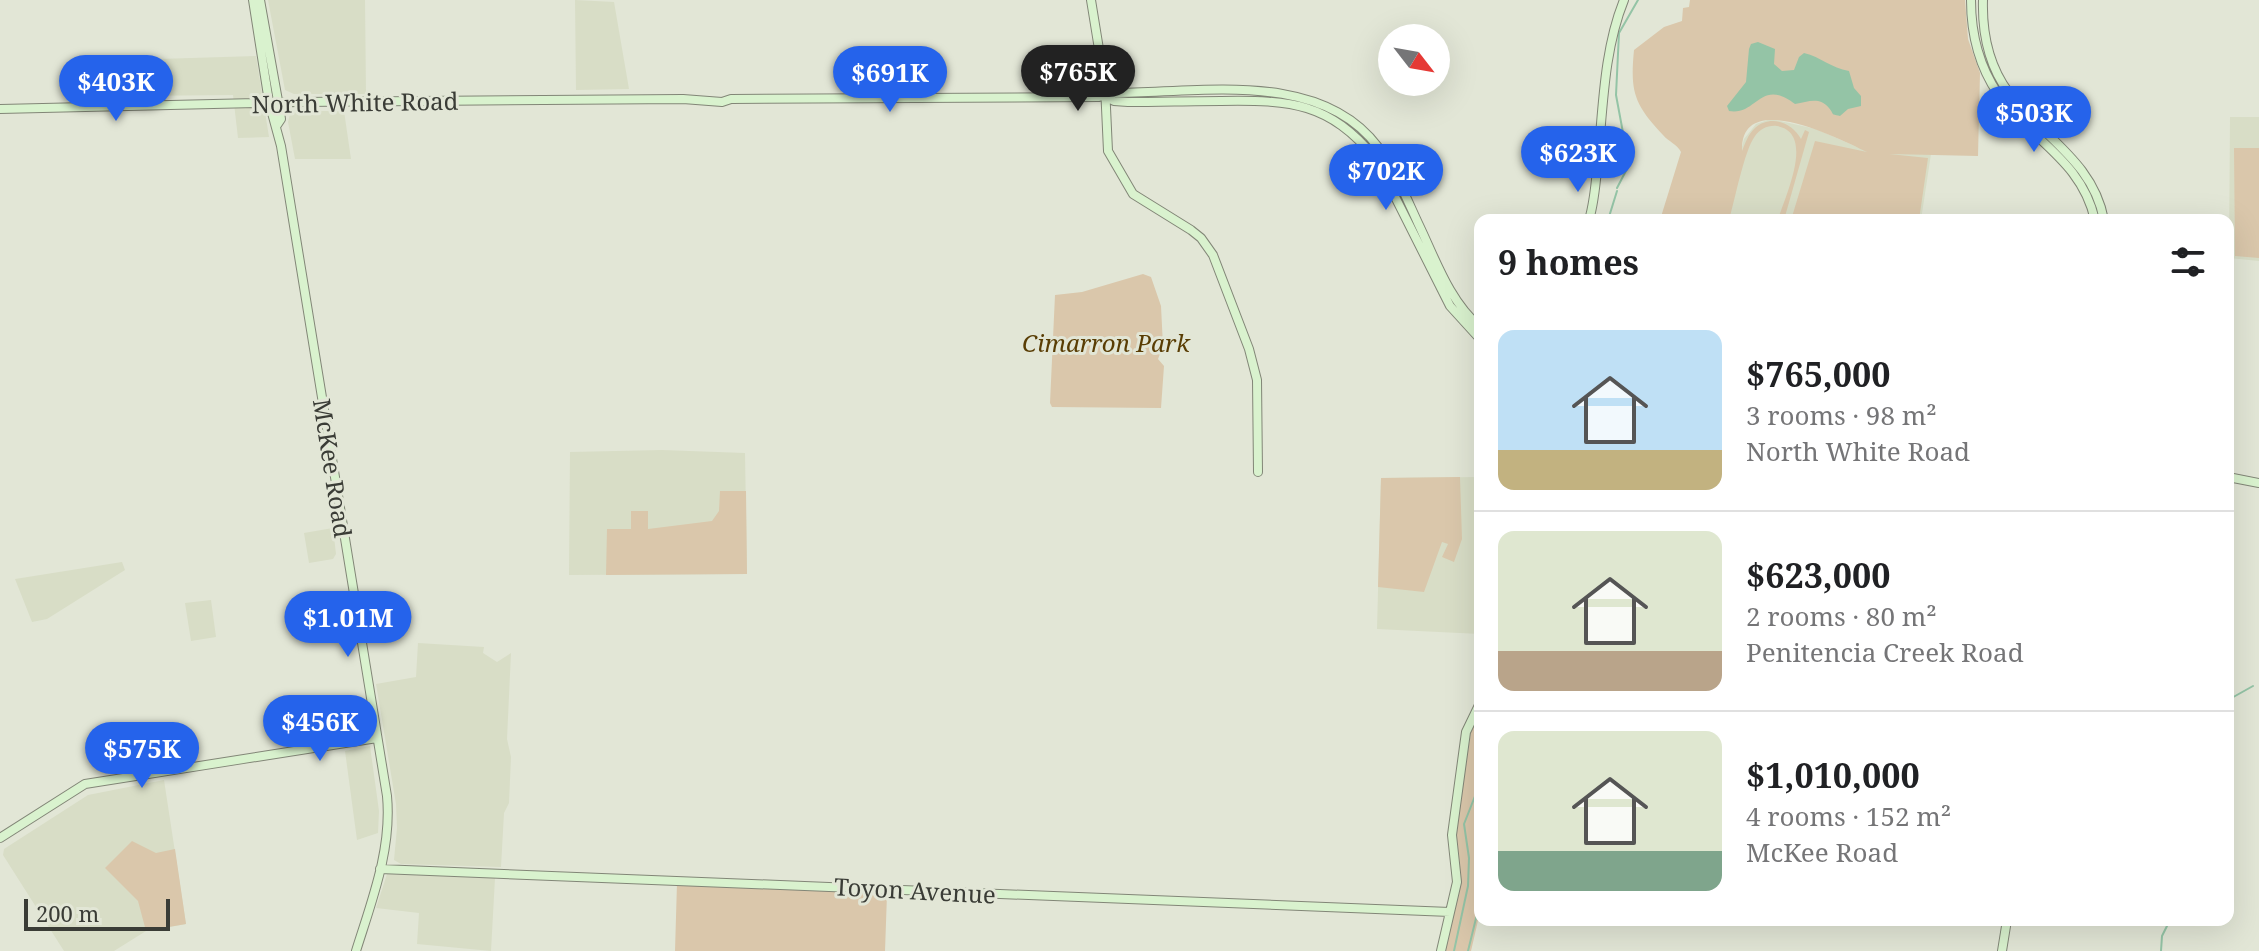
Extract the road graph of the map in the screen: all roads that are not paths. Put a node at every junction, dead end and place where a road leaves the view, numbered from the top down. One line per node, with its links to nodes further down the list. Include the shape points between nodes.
1 (253, 0): 8 (street, McKee Road)
2 (260, 0): 8 (street, McKee Road)
3 (1091, 0): 7 (street)
4 (1624, 0): 10 (street, via 1611,46)
5 (1971, 0): 11 (street, via 1975,40 1986,73 2009,107 2077,176)
6 (1981, 3): 12 (street, via 1989,53 2007,91 2084,171)
7 (1106, 97): 8 (street, North White Road); 13 (street, North White Road, via 1288,93 1350,120 1392,168 1452,292); 14 (street, North White Road, via 1128,102 1273,100 1308,107 1332,119 1376,159 1450,306); 15 (street, via 1108,151 1133,194 1191,230 1213,255 1257,380)
8 (274, 102): 9 (street, North White Road); 19 (street, McKee Road, via 281,119 277,125)
9 (0, 109)
10 (1590, 214)
11 (2093, 214)
12 (2102, 214)
13 (1474, 320)
14 (1474, 332)
15 (1258, 472)
16 (2234, 478): 17 (street)
17 (2259, 483)
18 (1474, 715): 23 (street, via 1466,732 1453,818 1457,882)
19 (377, 738): 20 (street, via 85,784); 21 (street, McKee Road, via 389,818)
20 (0, 838)
21 (380, 869): 22 (street, Toyon Avenue); 26 (street, McKee Road)
22 (1427, 911): 23 (street, Toyon Avenue); 24 (street)
23 (1450, 912): 24 (street)
24 (1445, 926): 27 (street)
25 (2006, 926): 28 (street)
26 (356, 951)
27 (1441, 951)
28 (2002, 951)

